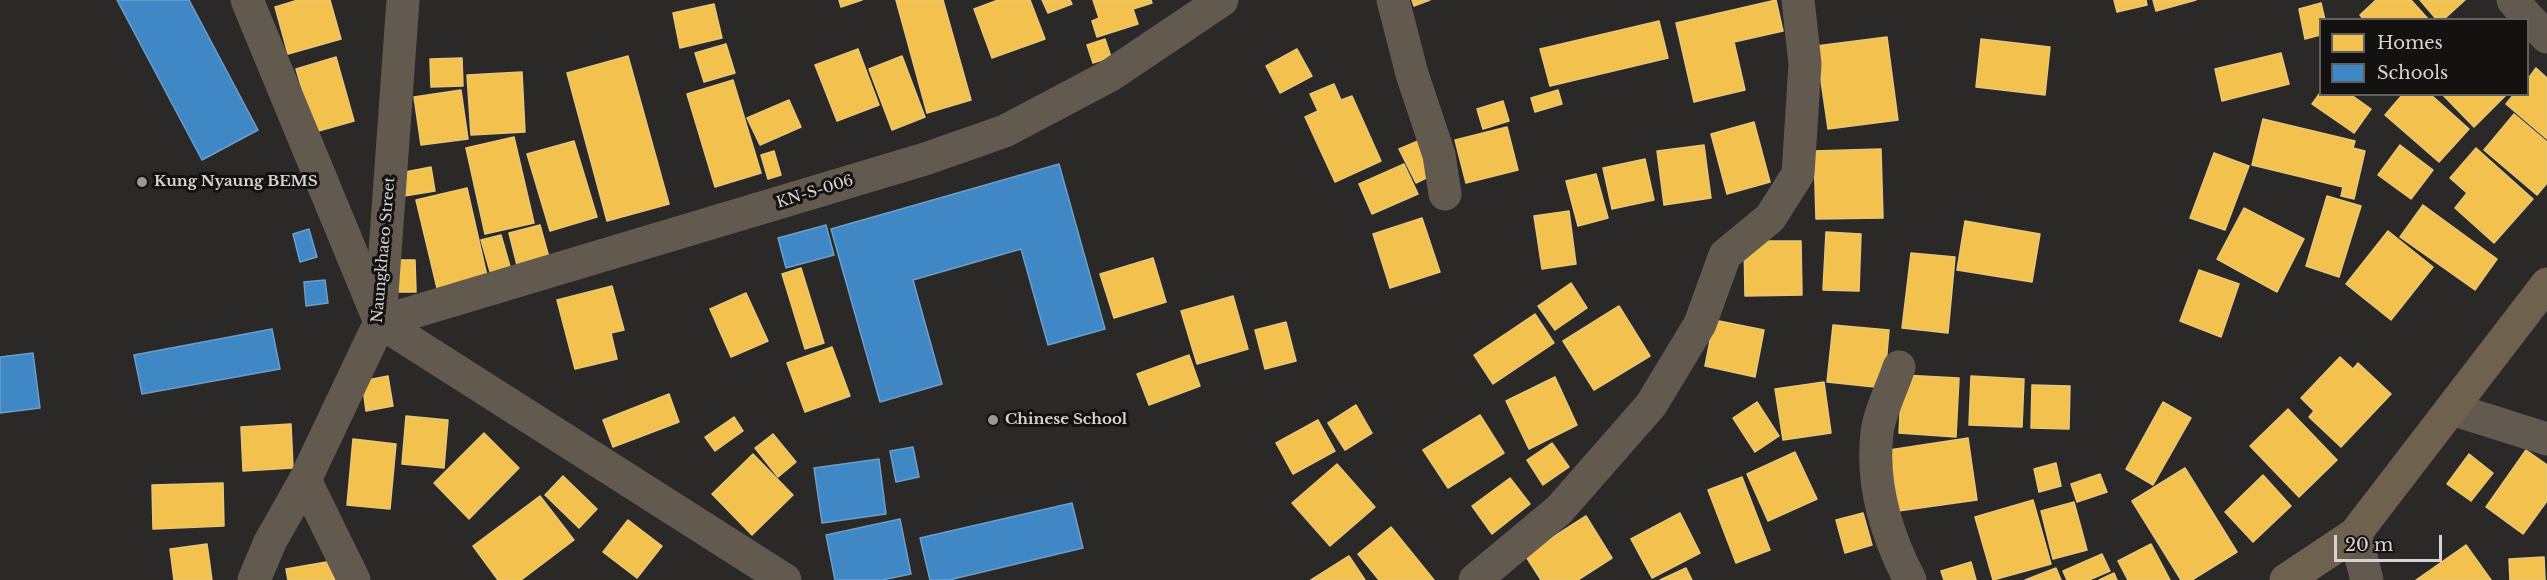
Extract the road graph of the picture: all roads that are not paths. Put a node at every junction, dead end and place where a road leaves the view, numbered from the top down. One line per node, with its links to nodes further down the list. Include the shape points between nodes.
1 (247, 0): 12 (street)
2 (403, 0): 12 (street, Naungkhaeo Street)
3 (1222, 0): 12 (street, KN-S-006, via 1109,76 1005,131 914,162)
4 (1393, 0): 10 (street, via 1439,155)
5 (1798, 0): 21 (street, via 1805,64 1798,174 1770,218 1725,255 1700,324 1651,405 1559,510)
6 (2513, 0): 7 (street)
7 (2528, 18)
8 (2529, 19): 9 (street)
9 (2547, 37)
10 (1445, 194)
11 (2547, 284): 14 (highway)
12 (380, 322): 16 (street, Naungkhaeo Street); 20 (street)
13 (1899, 367): 22 (street, via 1877,431 1877,488 1894,549)
14 (2452, 409): 15 (street); 17 (highway)
15 (2547, 439)
16 (304, 480): 18 (street, Naungkhaeo Street); 19 (street)
17 (2355, 534): 23 (highway); 24 (street)
18 (254, 580)
19 (354, 580)
20 (785, 580)
21 (1475, 580)
22 (1910, 580)
23 (2286, 580)
24 (2367, 580)

